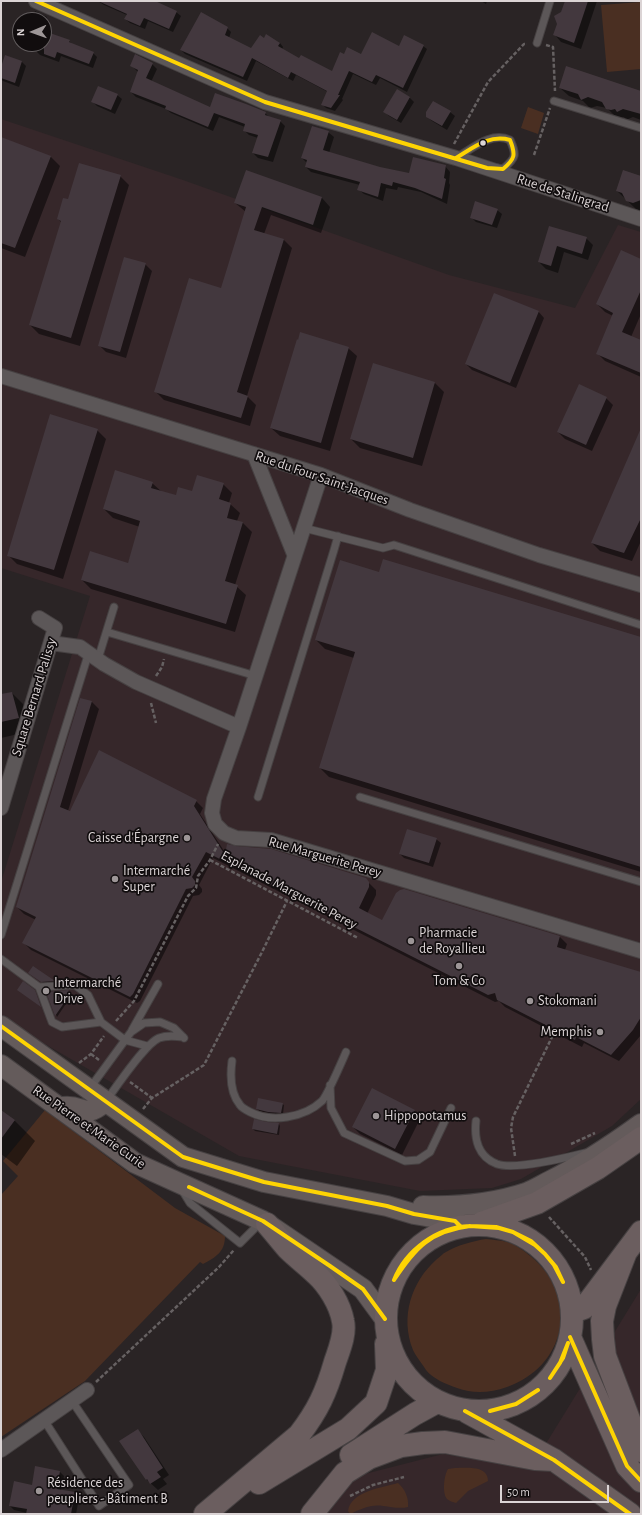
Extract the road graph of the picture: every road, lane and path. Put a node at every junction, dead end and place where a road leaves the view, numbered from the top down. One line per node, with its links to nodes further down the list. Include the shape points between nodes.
1 (36, 1): 7 (street, Rue de Stalingrad, via 265,102)
2 (550, 1): 3 (lane)
3 (537, 44): 4 (path, via 553,47); 7 (path, via 524,44 488,82)
4 (554, 101): 5 (lane); 6 (path, via 547,112)
5 (641, 128)
6 (534, 155)
7 (452, 157): 8 (street, Rue de Stalingrad); 8 (lane, via 490,138 503,137 510,140 515,152 513,161 503,169)
8 (486, 168): 9 (street, Rue de Stalingrad)
9 (641, 219)
10 (1, 376): 11 (street, Rue du Four Saint-Jacques)
11 (254, 454): 12 (street, Rue du Four Saint-Jacques); 15 (street)
12 (321, 475): 13 (street); 16 (street, Rue du Four Saint-Jacques, via 410,510 539,555)
13 (304, 528): 14 (lane); 15 (street)
14 (338, 536): 19 (lane, via 384,548 394,545); 25 (lane)
15 (294, 554): 23 (street)
16 (641, 584)
17 (114, 607): 20 (lane)
18 (39, 618): 21 (street, Square Bernard Palissy, via 56,628)
19 (641, 625)
20 (107, 632): 22 (lane); 23 (lane)
21 (51, 642): 22 (street, via 80,647); 27 (street, Square Bernard Palissy)
22 (94, 656): 24 (street, via 136,682); 32 (lane)
23 (256, 676): 24 (street)
24 (239, 727): 28 (street, via 214,799 212,813 215,824)
25 (258, 797)
26 (360, 797): 30 (lane)
27 (1, 808)
28 (224, 833): 29 (path, Esplanade Marguerite Perey); 34 (street, Rue Marguerite Perey, via 236,838 271,840)
29 (210, 860): 31 (path, Esplanade Marguerite Perey); 40 (path, Esplanade Marguerite Perey, via 198,876 196,888 188,896 134,1001)
30 (641, 882)
31 (286, 900): 33 (path, Esplanade Marguerite Perey); 55 (path, via 204,1065 152,1098)
32 (1, 935)
33 (358, 938)
34 (641, 952)
35 (1, 959): 37 (lane)
36 (158, 984): 41 (lane)
37 (39, 987): 38 (lane, via 75,985 88,995); 38 (lane, via 52,1022 62,1027)
38 (101, 1022): 40 (lane)
39 (1, 1026): 50 (main road)
40 (110, 1029): 43 (lane); 46 (path, Esplanade Marguerite Perey)
41 (131, 1032): 43 (lane); 44 (lane, via 144,1023 160,1022 174,1028 184,1038 172,1035 158,1038)
42 (552, 1037): 59 (path, via 513,1117 511,1128)
43 (125, 1040): 44 (lane); 50 (lane)
44 (148, 1046): 51 (lane)
45 (346, 1052): 49 (lane)
46 (91, 1054)
47 (232, 1061): 49 (lane, via 230,1073 233,1095 241,1107 255,1114 280,1118 301,1114 322,1101)
48 (1, 1065): 52 (main road, Rue Pierre et Marie Curie)
49 (330, 1085): 53 (lane, via 332,1108 344,1133 405,1161 418,1160 430,1152)
50 (89, 1089): 51 (main road)
51 (106, 1101): 52 (main road, via 97,1109 85,1112 70,1106); 55 (main road)
52 (59, 1108): 60 (main road, Rue Pierre et Marie Curie, via 136,1162)
53 (451, 1108)
54 (476, 1121): 59 (lane, via 476,1142 482,1154 497,1164)
55 (134, 1122): 62 (main road, via 183,1157 264,1182)
56 (641, 1124): 58 (main road)
57 (641, 1138): 61 (main road, via 598,1168)
58 (610, 1146): 59 (lane, via 565,1158); 62 (main road, via 527,1193 494,1202 442,1207)
59 (516, 1165)
60 (178, 1182): 63 (main road, Rue Pierre et Marie Curie); 66 (lane, via 190,1203)
61 (537, 1203): 64 (main road); 68 (path, via 585,1257)
62 (387, 1206): 64 (main road)
63 (265, 1222): 66 (lane); 70 (main road, Rue Pierre et Marie Curie, via 363,1289); 83 (main road, via 330,1291 344,1322 343,1335 328,1388 320,1406 299,1436)
64 (469, 1225): 69 (main road, via 506,1228 530,1240 550,1258 565,1282); 70 (main road, via 430,1238 406,1259 390,1287)
65 (641, 1232): 67 (main road)
66 (240, 1243): 72 (path, via 220,1267)
67 (626, 1252): 68 (main road); 78 (main road, via 605,1306 602,1321 603,1339 605,1356)
68 (599, 1287): 69 (main road, via 584,1308)
69 (573, 1312): 71 (main road)
70 (385, 1324): 74 (main road, via 394,1358 412,1384); 83 (main road, via 387,1370 376,1403 348,1429)
71 (570, 1337): 75 (main road, via 560,1363 538,1390 520,1402 494,1411); 81 (main road, via 627,1466)
72 (87, 1390): 73 (street)
73 (72, 1401): 76 (street); 76 (lane, via 130,1485 99,1506)
74 (437, 1402): 75 (main road); 84 (main road, via 408,1418 336,1466)
75 (466, 1411): 79 (main road)
76 (44, 1420): 77 (street)
77 (1, 1450)
78 (641, 1451)
79 (554, 1460): 85 (main road, via 535,1459 445,1442 401,1446 368,1458 346,1473); 86 (main road)
80 (404, 1477): 82 (path, via 373,1485)
81 (641, 1481)
82 (347, 1498)
83 (206, 1514)
84 (300, 1514)
85 (312, 1514)
86 (630, 1514)

